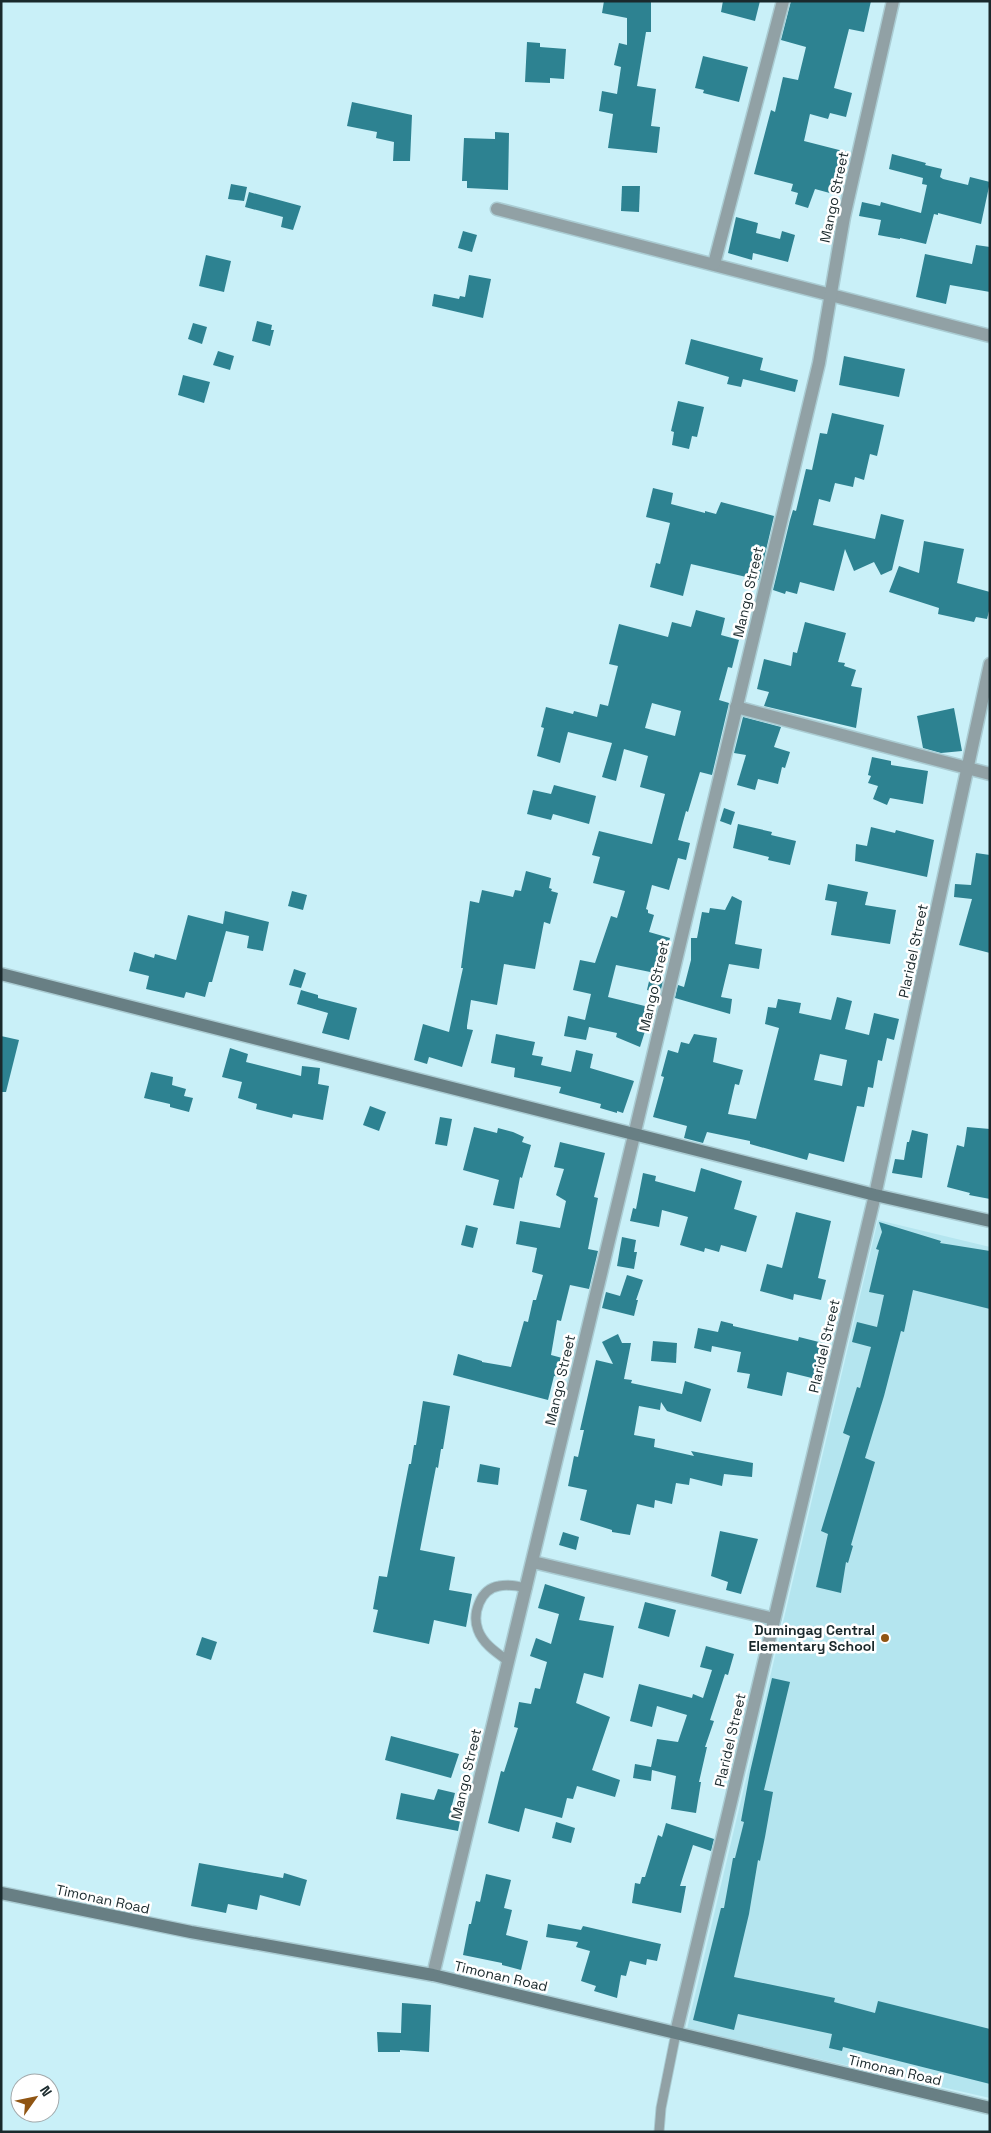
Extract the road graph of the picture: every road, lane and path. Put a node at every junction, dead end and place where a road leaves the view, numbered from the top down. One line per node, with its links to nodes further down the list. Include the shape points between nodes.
1 (783, 1): 4 (street)
2 (893, 1): 5 (street, Mango Street, via 844,217)
3 (497, 209): 4 (street)
4 (714, 264): 5 (street)
5 (830, 296): 6 (street); 8 (street, Mango Street, via 819,363)
6 (990, 336)
7 (990, 664): 9 (street, Plaridel Street)
8 (736, 707): 9 (street); 12 (street, Mango Street)
9 (968, 768): 10 (street); 13 (street, Plaridel Street)
10 (990, 774)
11 (1, 974): 12 (main road)
12 (634, 1134): 13 (main road); 15 (street, Mango Street)
13 (875, 1195): 14 (main road); 17 (street, Plaridel Street)
14 (990, 1221)
15 (533, 1562): 16 (street, Mango Street); 17 (street)
16 (527, 1588): 18 (street, Mango Street); 18 (lane, via 497,1586 484,1594 477,1608 478,1631 491,1650)
17 (774, 1619): 21 (street, Plaridel Street)
18 (508, 1661): 20 (street, Mango Street)
19 (1, 1893): 20 (main road, Timonan Road)
20 (433, 1976): 21 (main road, Timonan Road)
21 (676, 2033): 22 (main road, Timonan Road); 23 (lane)
22 (990, 2108)
23 (659, 2132)

